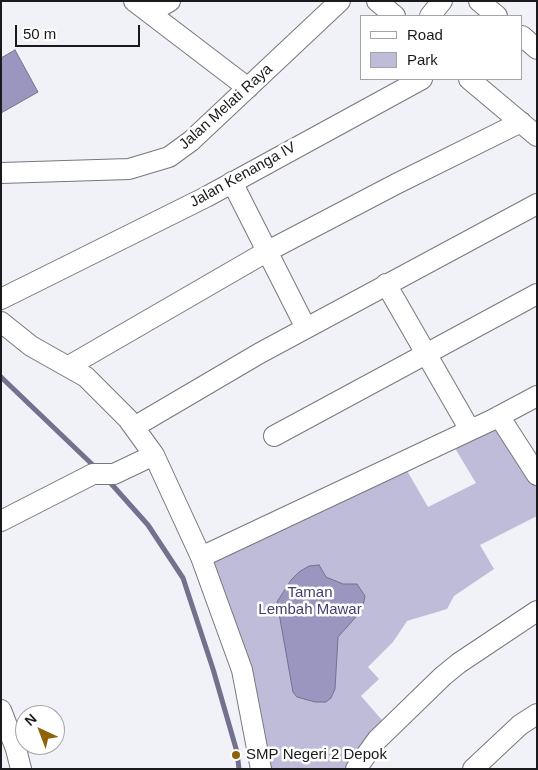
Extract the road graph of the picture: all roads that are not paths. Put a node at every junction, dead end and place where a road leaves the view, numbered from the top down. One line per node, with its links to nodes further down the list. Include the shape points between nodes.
1 (170, 1): 6 (street)
2 (377, 1): 7 (street)
3 (442, 1): 8 (street)
4 (479, 1): 9 (street)
5 (332, 4): 14 (street, Jalan Melati Raya)
6 (142, 7): 14 (street)
7 (394, 15)
8 (431, 15)
9 (496, 15)
10 (523, 37): 11 (street)
11 (537, 49)
12 (420, 80): 18 (street, Jalan Kenanga IV)
13 (470, 80): 15 (street)
14 (248, 88): 17 (street, Jalan Melati Raya, via 191,141 158,162 129,169)
15 (521, 122): 16 (street); 20 (street)
16 (537, 136)
17 (1, 173)
18 (232, 182): 20 (street); 23 (street, Jalan Kenanga IV)
19 (537, 204): 21 (street)
20 (266, 252): 25 (street); 27 (street)
21 (386, 284): 25 (street); 26 (street)
22 (537, 294): 26 (street)
23 (1, 299)
24 (1, 322): 27 (street, via 31,346)
25 (306, 328): 30 (street)
26 (428, 353): 31 (street); 32 (street)
27 (69, 366): 30 (street, via 86,377)
28 (537, 396): 29 (street)
29 (499, 416): 31 (street); 34 (street)
30 (134, 427): 33 (street)
31 (470, 430): 36 (street)
32 (274, 436)
33 (154, 455): 35 (street, via 114,474 93,474); 36 (street)
34 (537, 475)
35 (1, 521)
36 (201, 557): 42 (street, via 242,670)
37 (537, 611): 43 (street, via 448,672 377,740)
38 (1, 710): 40 (street)
39 (537, 714): 44 (street, via 520,725)
40 (9, 752): 41 (street)
41 (21, 769)
42 (261, 769)
43 (356, 769)
44 (473, 769)

